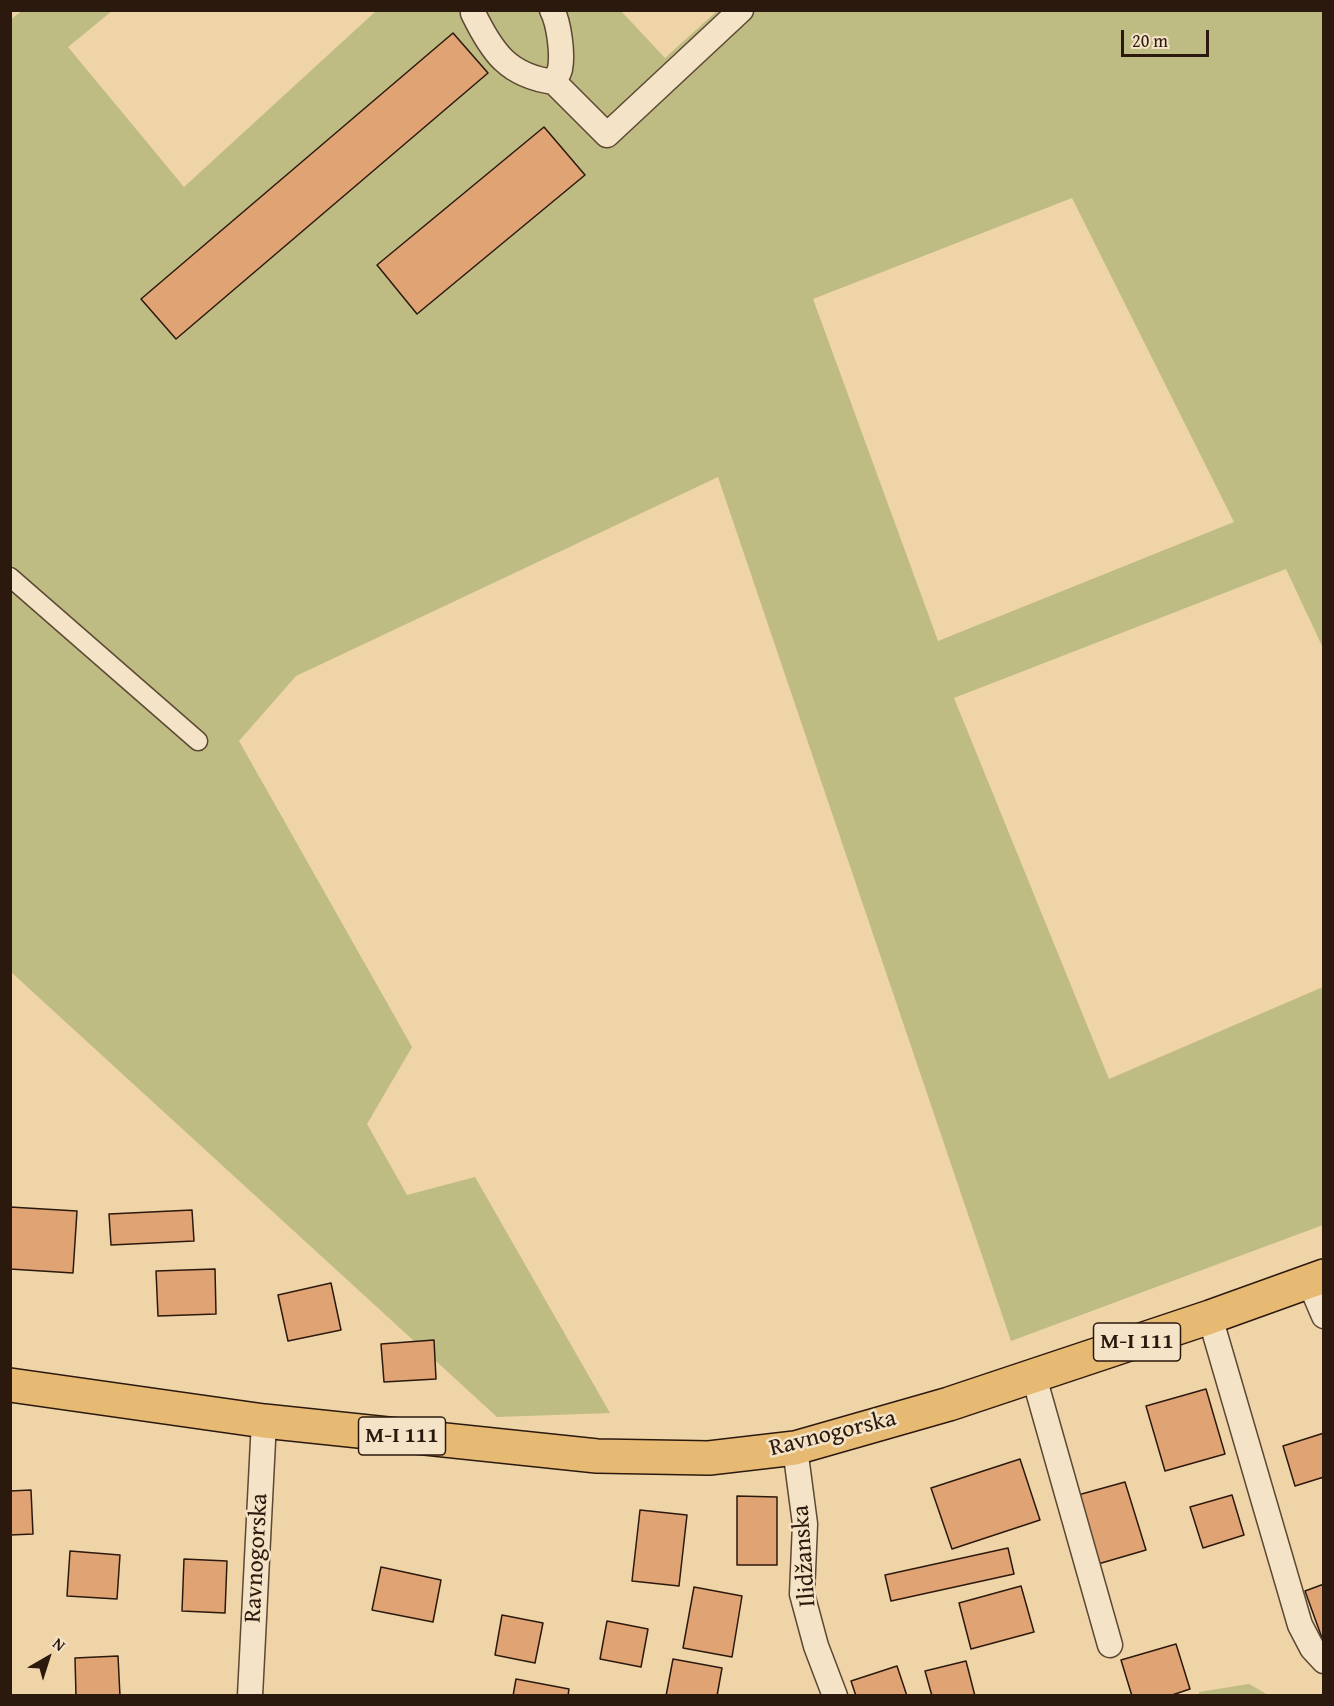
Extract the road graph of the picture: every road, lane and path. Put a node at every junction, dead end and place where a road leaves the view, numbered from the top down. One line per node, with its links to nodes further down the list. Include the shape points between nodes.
1 (474, 10): 4 (street, via 482,30 511,68 535,80)
2 (552, 10): 4 (street, via 561,57)
3 (741, 10): 4 (street, via 607,135)
4 (554, 82)
5 (10, 577): 6 (street)
6 (198, 741)
7 (1316, 1278): 8 (street, Ravnogorska); 9 (main road, Ravnogorska / M-I 111)
8 (1323, 1316)
9 (1210, 1317): 10 (main road, Ravnogorska / M-I 111); 15 (street, via 1300,1625)
10 (1034, 1377): 13 (main road, Ravnogorska / M-I 111); 14 (street)
11 (10, 1385): 12 (main road, Ravnogorska / M-I 111)
12 (264, 1421): 13 (main road, Ravnogorska / M-I 111, via 597,1456 709,1458); 16 (street, Ravnogorska)
13 (795, 1448): 17 (street, Ilidžanska, via 805,1524 802,1594)
14 (1110, 1645)
15 (1323, 1661)
16 (250, 1695)
17 (835, 1695)

